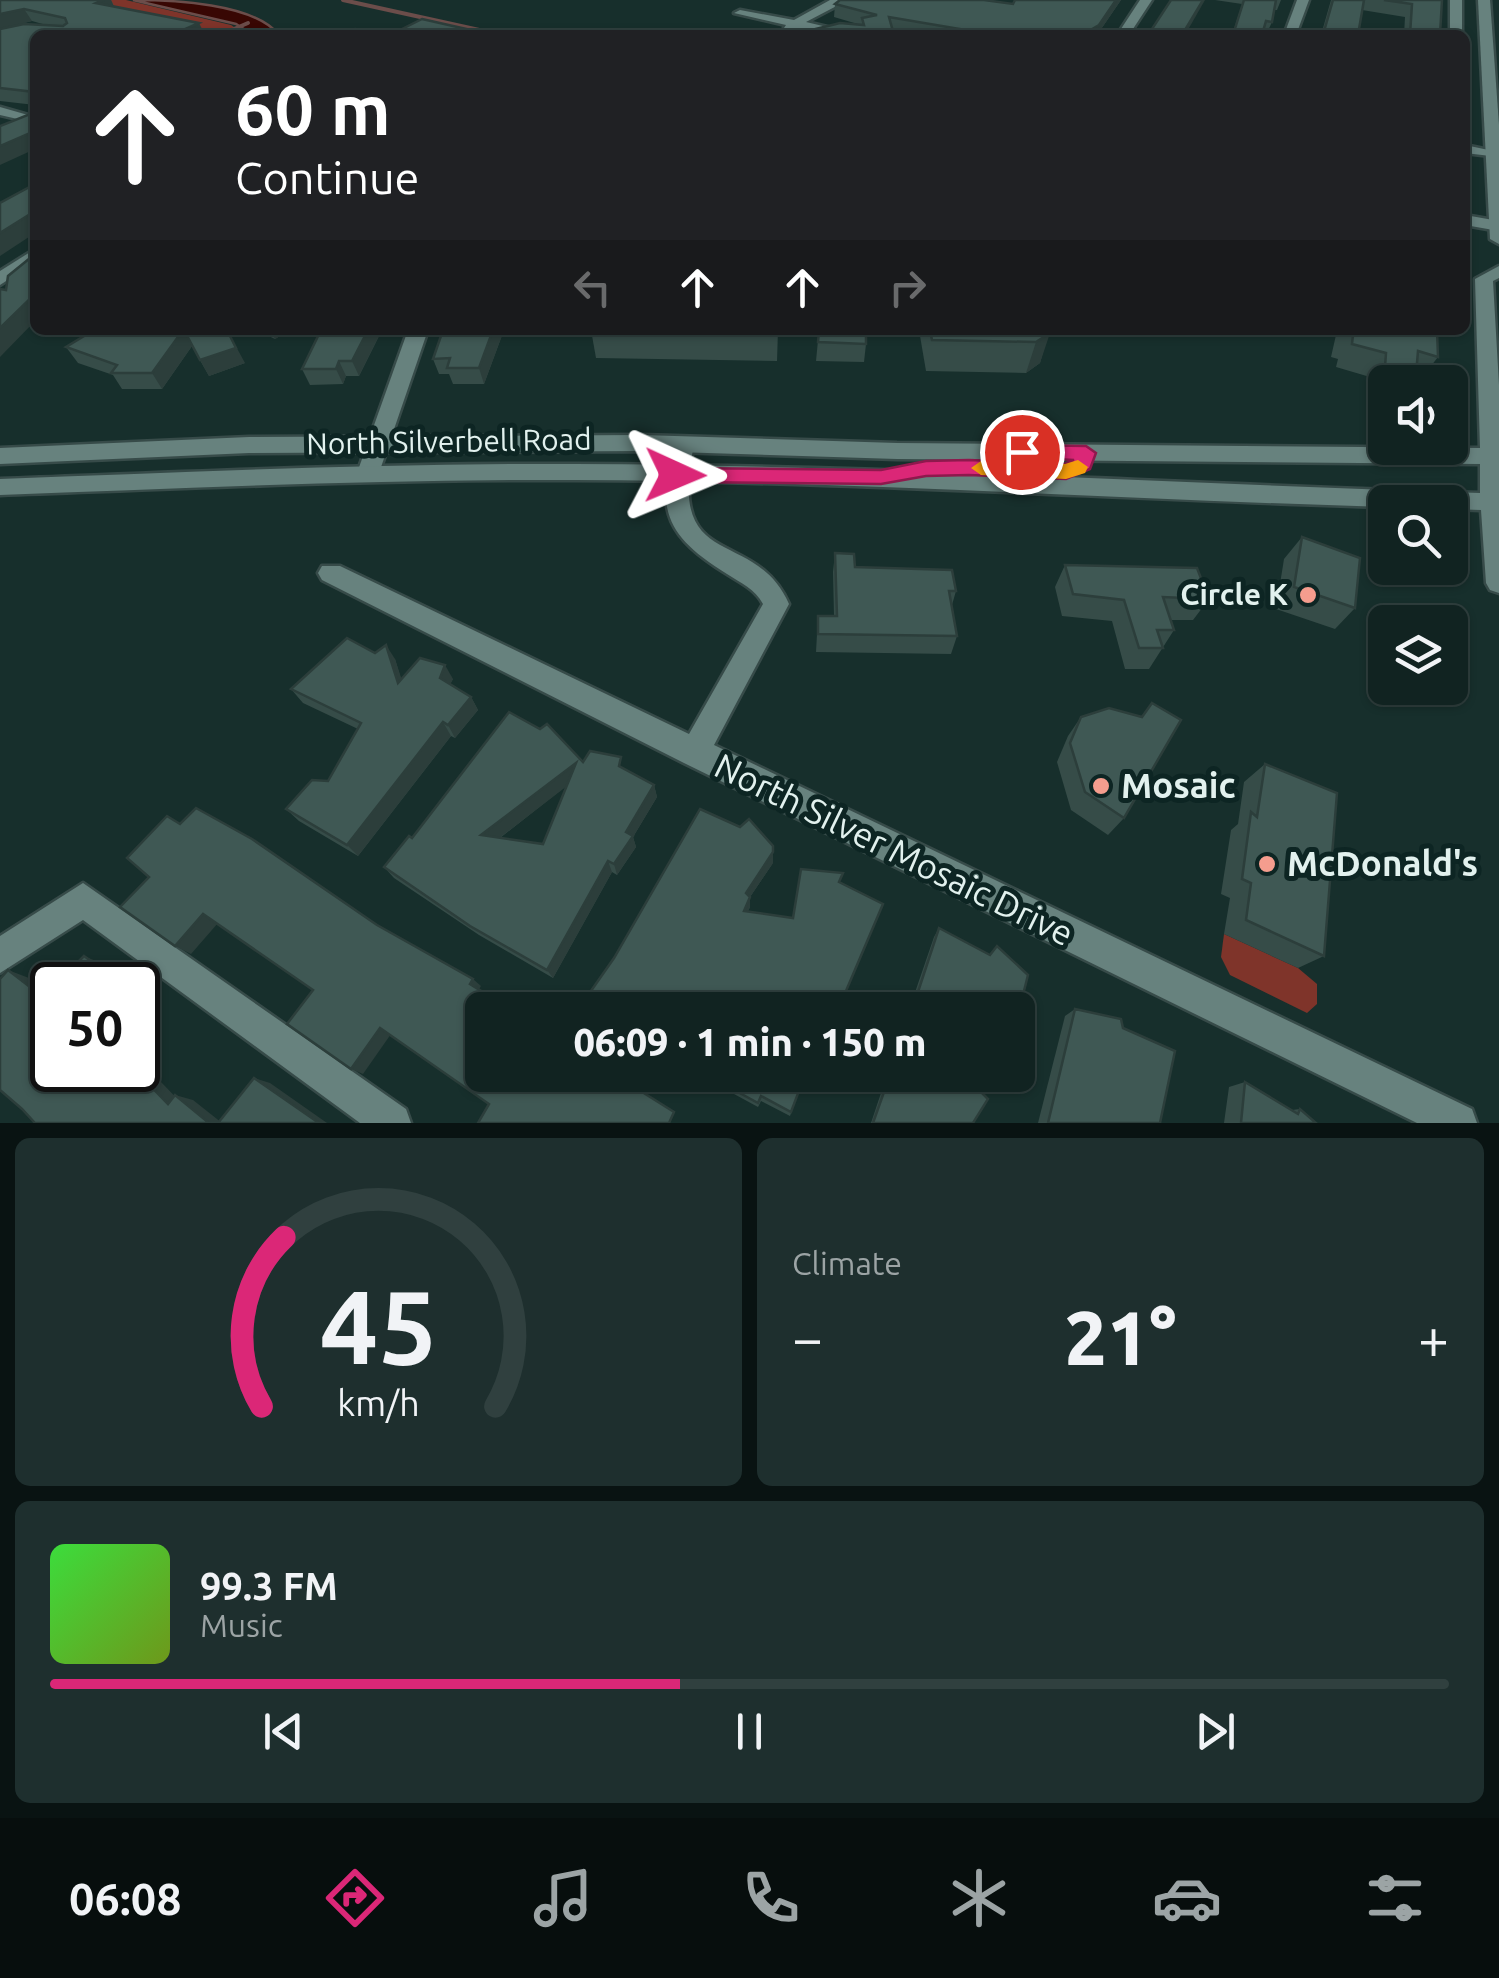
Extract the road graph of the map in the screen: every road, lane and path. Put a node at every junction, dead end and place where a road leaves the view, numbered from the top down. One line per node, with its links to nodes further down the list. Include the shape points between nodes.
1 (842, 0): 7 (main road)
2 (1146, 0): 10 (main road)
3 (1303, 0): 11 (main road)
4 (1456, 0): 12 (main road)
5 (1484, 0): 18 (main road)
6 (740, 13): 7 (main road)
7 (795, 24): 8 (main road); 9 (main road)
8 (788, 30)
9 (828, 30)
10 (1126, 30)
11 (1292, 30)
12 (1456, 30)
13 (0, 110): 14 (main road)
14 (30, 118)
15 (30, 119): 16 (main road)
16 (0, 132)
17 (1470, 150): 18 (main road)
18 (1494, 155): 20 (main road)
19 (1470, 221): 20 (main road)
20 (1498, 226): 21 (main road)
21 (1499, 239)
22 (30, 258): 24 (main road)
23 (1499, 271): 30 (main road, via 1484,279)
24 (0, 280)
25 (416, 335): 26 (main road)
26 (378, 444): 27 (main road, North Silverbell Road); 29 (main road, North Silverbell Road); 31 (main road)
27 (683, 445): 28 (main road, North Silverbell Road); 32 (main road)
28 (1086, 453): 30 (main road, North Silverbell Road); 33 (main road, via 1082,464 1066,472 941,468)
29 (0, 456)
30 (1494, 456): 35 (main road)
31 (368, 473): 32 (main road, North Silverbell Road); 34 (main road, North Silverbell Road)
32 (675, 475): 33 (main road, North Silverbell Road); 38 (main road, via 674,507 682,525 770,587 776,604)
33 (881, 477): 35 (main road, North Silverbell Road)
34 (0, 487)
35 (1494, 502): 37 (main road)
36 (331, 573): 38 (main road, North Silver Mosaic Drive)
37 (1499, 583)
38 (694, 753): 41 (main road, North Silver Mosaic Drive)
39 (0, 956): 40 (main road, via 83,900)
40 (392, 1123)
41 (1458, 1123)

